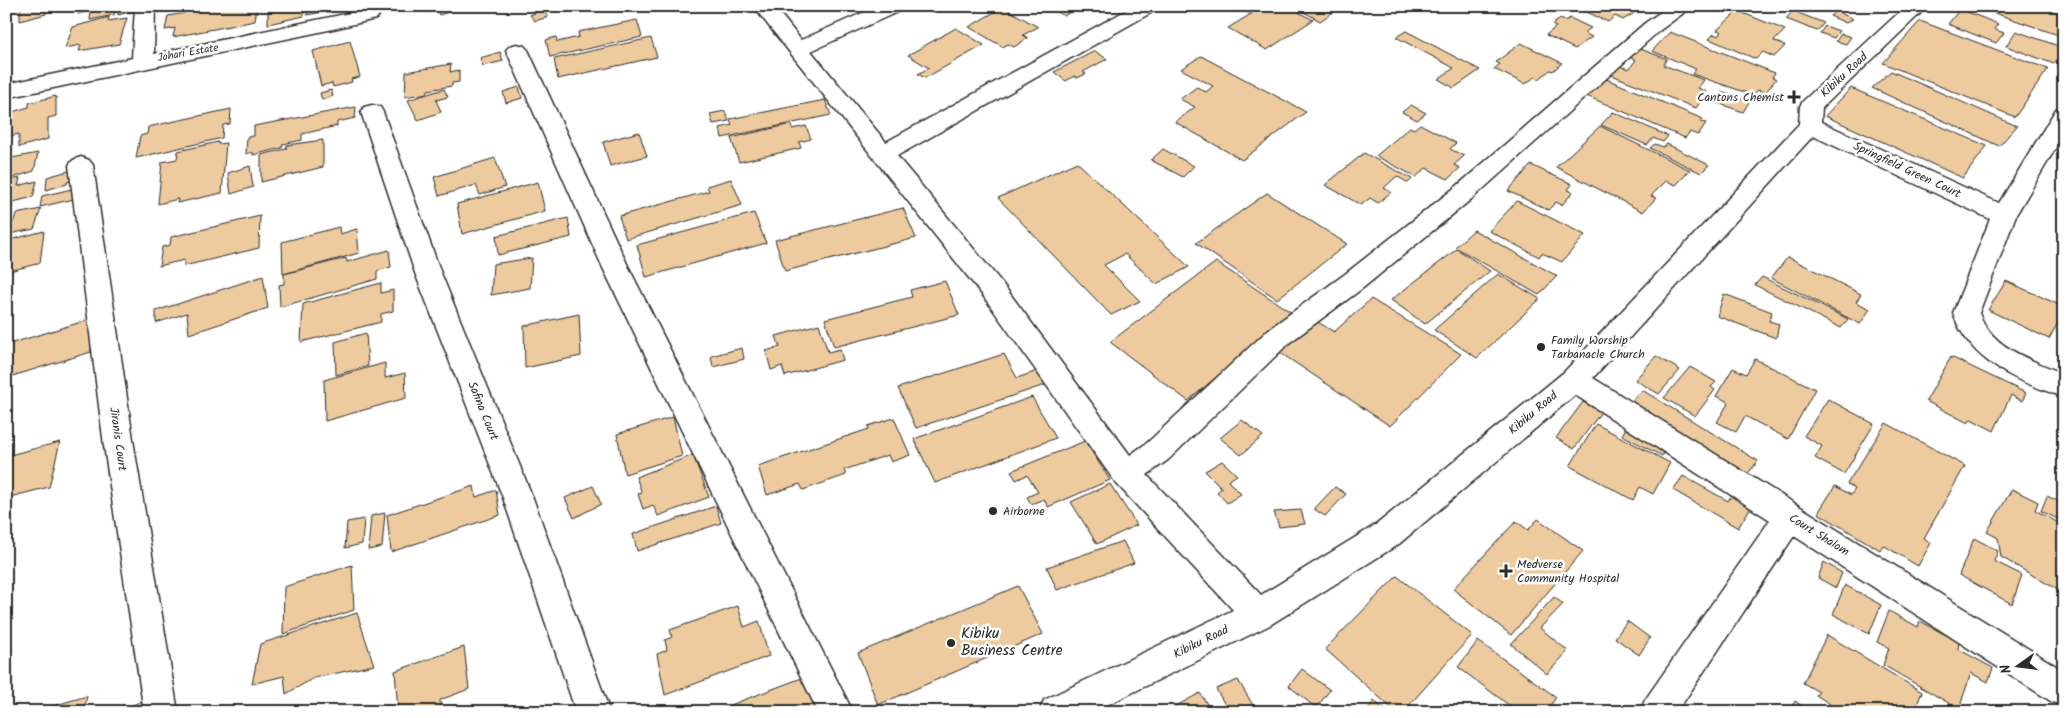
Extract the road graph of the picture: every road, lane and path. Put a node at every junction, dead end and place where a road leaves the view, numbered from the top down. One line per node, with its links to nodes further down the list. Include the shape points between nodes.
1 (145, 6): 10 (street)
2 (763, 6): 8 (street)
3 (896, 6): 8 (street)
4 (1149, 6): 15 (street)
5 (1683, 6): 20 (street, via 1652,27 1466,191 1279,336 1158,450)
6 (1918, 6): 14 (street, Kibiku Road, via 1811,106)
7 (369, 14): 10 (street, Johari Estate, via 253,42)
8 (798, 49): 15 (street)
9 (517, 50): 26 (street, via 615,266)
10 (143, 62): 11 (street, Johari Estate)
11 (6, 91)
12 (372, 112): 25 (street, Safina Court, via 428,273 518,498)
13 (2064, 114): 17 (street)
14 (1810, 126): 17 (street, Springfield Green Court); 18 (street, Kibiku Road)
15 (883, 154): 20 (street, via 994,290)
16 (82, 165): 24 (street, Jiranis Court, via 119,446)
17 (2004, 215): 19 (street, via 1966,313 1968,326 1982,343 2001,356)
18 (1574, 380): 21 (street, Court Shalom); 22 (street, Kibiku Road, via 1388,534)
19 (2064, 386)
20 (1126, 473): 22 (street)
21 (1790, 517): 23 (street, Court Shalom); 28 (street)
22 (1258, 614): 27 (street, Kibiku Road)
23 (2064, 690)
24 (161, 712)
25 (593, 712)
26 (836, 712)
27 (1056, 712)
28 (1657, 712)

